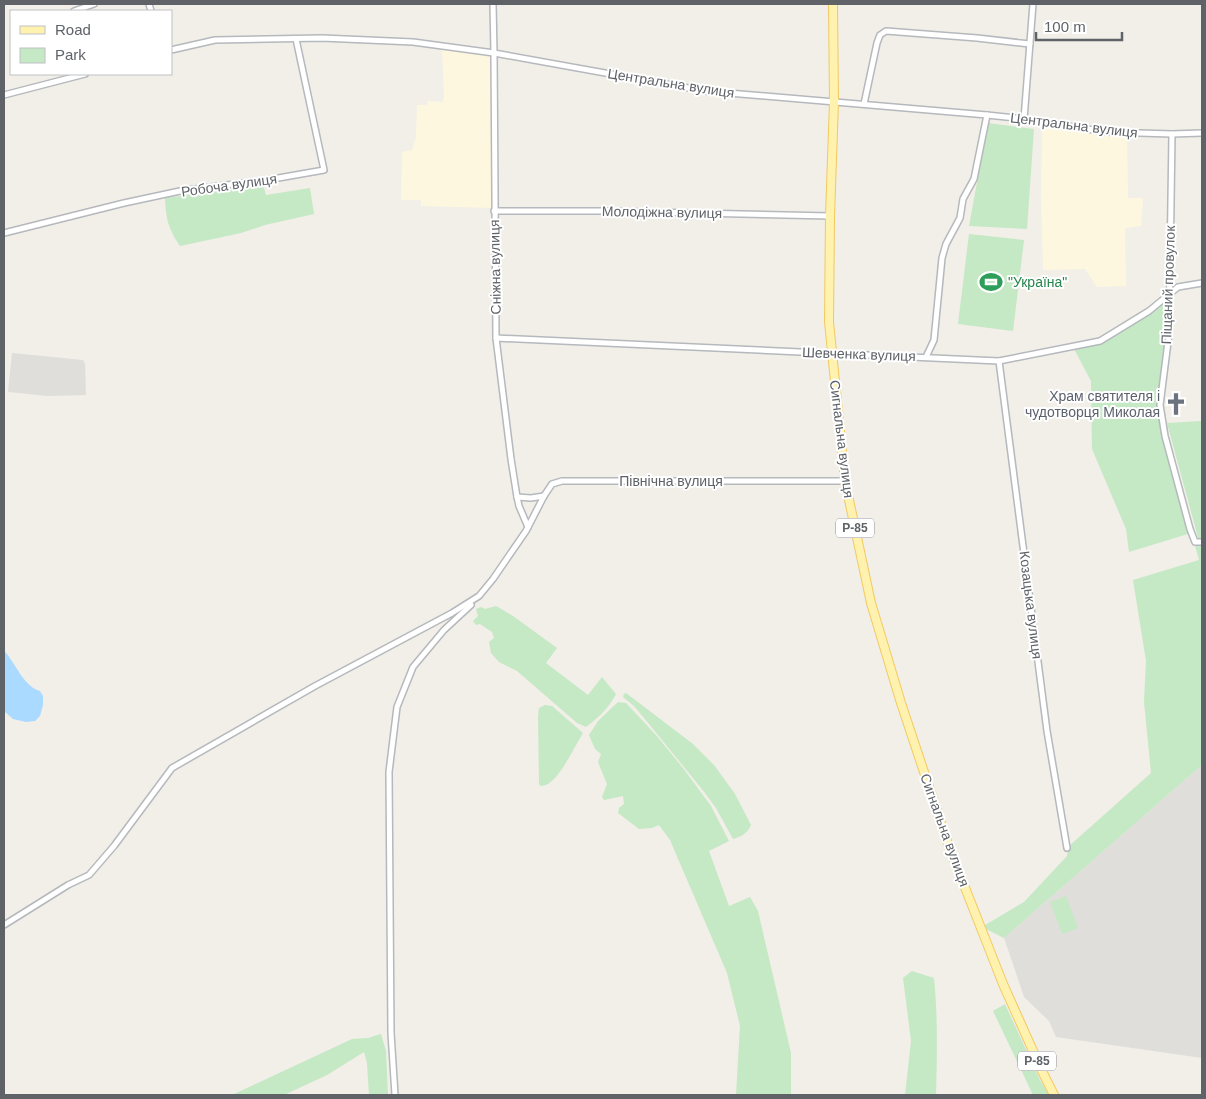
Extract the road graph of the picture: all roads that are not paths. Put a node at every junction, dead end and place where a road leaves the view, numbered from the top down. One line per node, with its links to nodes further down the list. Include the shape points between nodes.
1 (94, 4): 5 (street)
2 (493, 4): 9 (street, Сніжна вулиця)
3 (833, 4): 12 (main road, Сигнальна вулиця / Р-85)
4 (1033, 4): 7 (street)
5 (77, 10)
6 (296, 39): 8 (street, Центральна вулиця, via 215,40); 9 (street, Центральна вулиця, via 413,42); 20 (street, Робоча вулиця, via 324,170 180,191)
7 (1030, 44): 13 (street, via 886,31 877,43); 15 (street)
8 (172, 50)
9 (494, 53): 12 (street, Центральна вулиця, via 705,91); 18 (street, Сніжна вулиця)
10 (81, 75): 11 (street)
11 (4, 95)
12 (834, 102): 13 (street, Центральна вулиця); 19 (main road, Сигнальна вулиця / Р-85)
13 (864, 104): 14 (street, Центральна вулиця)
14 (986, 115): 15 (street, Центральна вулиця); 25 (street, via 974,179 942,258 934,340)
15 (1024, 119): 17 (street, Центральна вулиця, via 1106,132)
16 (1202, 133): 17 (street, Центральна вулиця)
17 (1172, 134): 22 (street, Піщаний провулок)
18 (494, 211): 19 (street, Молодіжна вулиця); 23 (street, Сніжна вулиця)
19 (830, 216): 24 (main road, Сигнальна вулиця / Р-85)
20 (4, 233)
21 (1202, 283): 22 (street, Шевченка вулиця, via 1178,287)
22 (1169, 295): 26 (street, Шевченка вулиця, via 1100,341); 31 (street, Піщаний провулок, via 1169,334 1160,406 1190,529 1195,542)
23 (496, 338): 24 (street, Шевченка вулиця); 29 (street, Сніжна вулиця)
24 (831, 353): 25 (street, Шевченка вулиця); 27 (main road, Сигнальна вулиця / Р-85)
25 (926, 357): 26 (street, Шевченка вулиця)
26 (999, 361): 33 (street, Козацька вулиця, via 1047,731)
27 (845, 481): 28 (street, Північна вулиця, via 562,481 552,484); 36 (main road, Сигнальна вулиця / Р-85, via 871,603 949,847 1003,984)
28 (544, 496): 29 (street); 30 (street, Північна вулиця)
29 (517, 497): 30 (street, Сніжна вулиця)
30 (527, 529): 32 (street, Північна вулиця)
31 (1202, 542)
32 (479, 596): 34 (street, via 172,768 89,875); 35 (street, via 413,666 397,707 389,772 391,1033)
33 (1068, 848)
34 (4, 925)
35 (395, 1095)
36 (1054, 1095)

